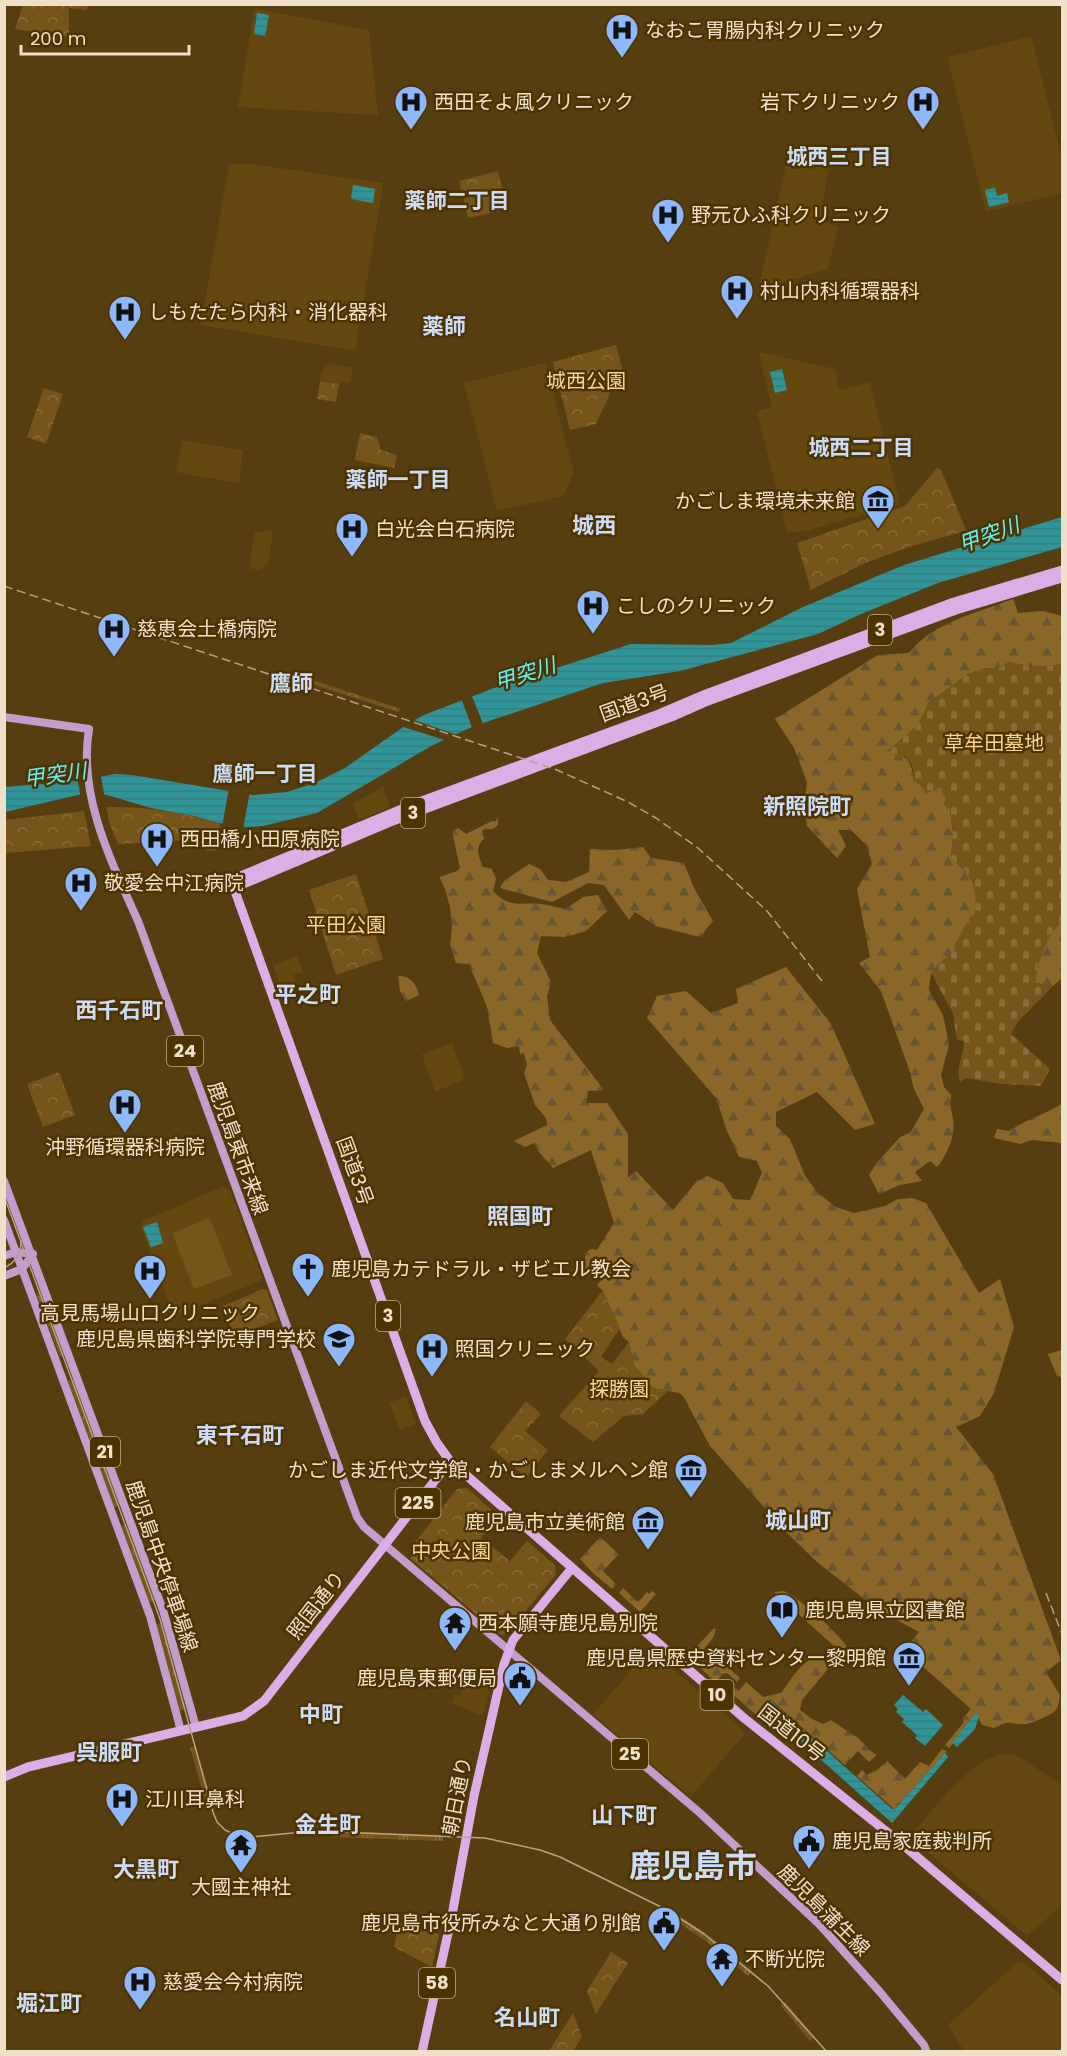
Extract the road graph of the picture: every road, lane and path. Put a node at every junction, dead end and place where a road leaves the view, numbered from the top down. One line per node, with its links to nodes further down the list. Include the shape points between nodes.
1 (1062, 570): 4 (highway, 国道3号 / 3, via 954,602 419,802)
2 (1062, 578): 4 (highway, 国道3号 / 3, via 956,610 708,701)
3 (4, 717): 13 (main road, 鹿児島東市来線 / 24, via 90,729 87,772 110,858 138,921 357,1516)
4 (233, 884): 12 (highway, 国道3号 / 3, via 425,1420)
5 (4, 1181): 8 (main road, 鹿児島中央停車場線 / 21)
6 (4, 1220): 7 (main road, 鹿児島中央停車場線 / 21)
7 (16, 1251): 8 (main road); 9 (main road); 10 (main road, 鹿児島中央停車場線 / 21)
8 (33, 1254): 10 (main road); 16 (main road, 鹿児島中央停車場線 / 21, via 163,1610)
9 (4, 1256)
10 (22, 1269): 11 (main road); 17 (main road, 鹿児島中央停車場線 / 21, via 150,1616)
11 (4, 1276)
12 (450, 1461): 13 (highway, 照国通り / 225); 14 (highway, 国道10号 / 10)
13 (385, 1545): 15 (main road, 鹿児島蒲生線 / 25); 16 (highway, 照国通り / 225, via 264,1701 243,1716)
14 (572, 1568): 15 (highway, 朝日通り / 58); 19 (highway, 国道10号 / 10, via 744,1718 905,1846)
15 (508, 1649): 20 (highway, 朝日通り / 58); 21 (main road, 鹿児島蒲生線 / 25, via 692,1806 819,1924)
16 (196, 1727): 17 (highway, 照国通り / 225)
17 (182, 1731): 18 (highway, 225, via 28,1767)
18 (4, 1777)
19 (1062, 1980)
20 (422, 2052)
21 (927, 2052)

